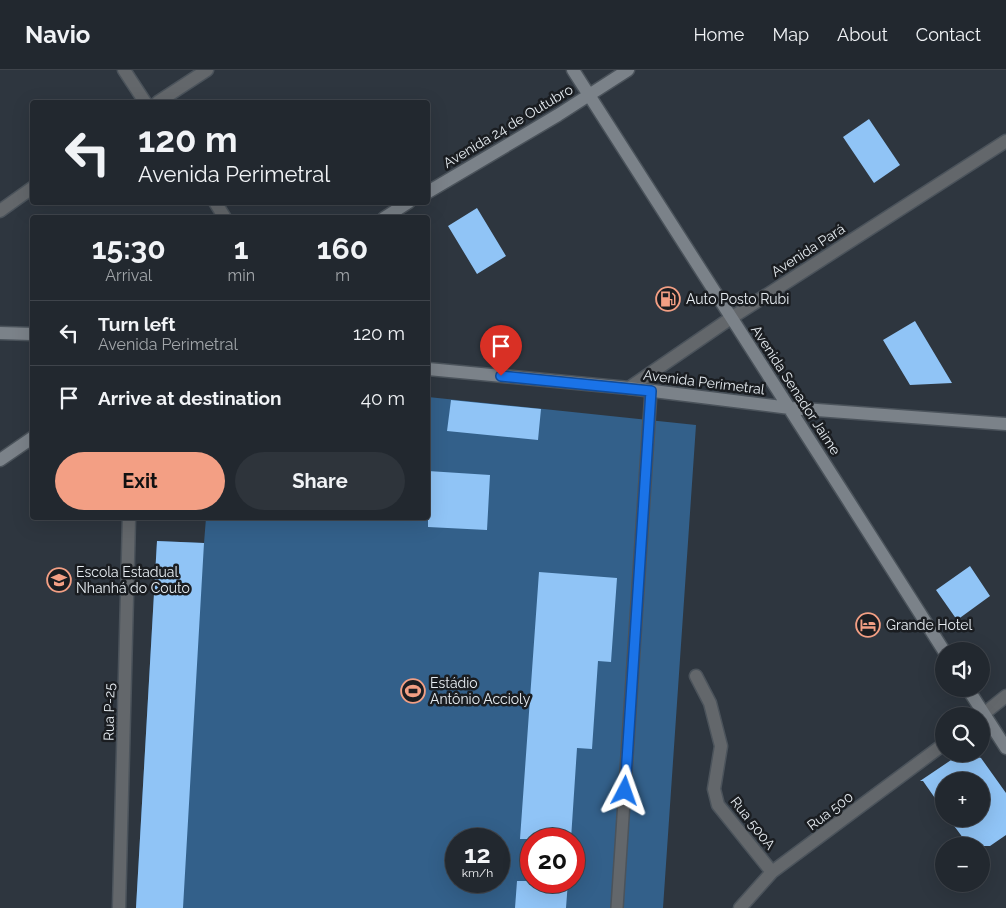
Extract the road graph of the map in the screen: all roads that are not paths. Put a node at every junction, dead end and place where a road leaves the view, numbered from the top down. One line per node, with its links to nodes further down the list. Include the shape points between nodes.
1 (124, 70): 6 (street)
2 (207, 70): 7 (street)
3 (573, 70): 5 (street, Avenida Senador Jaime)
4 (628, 70): 5 (street, Avenida 24 de Outubro)
5 (589, 95): 10 (street, Avenida 24 de Outubro); 14 (street, Avenida Senador Jaime)
6 (144, 100)
7 (161, 100)
8 (1006, 141): 14 (street, Avenida Pará)
9 (30, 189): 12 (street)
10 (430, 191)
11 (404, 205): 13 (street)
12 (0, 211)
13 (389, 215)
14 (731, 318): 18 (street, Avenida Pará); 20 (street, Avenida Senador Jaime)
15 (0, 333): 16 (street)
16 (30, 334)
17 (430, 369): 18 (street, Avenida Perimetral)
18 (629, 388): 19 (street, Avenida Perimetral)
19 (651, 391): 20 (street, Avenida Perimetral); 34 (lane)
20 (790, 408): 21 (street, Avenida Perimetral); 25 (street, Avenida Senador Jaime)
21 (1006, 424)
22 (30, 439): 23 (street)
23 (0, 460)
24 (129, 520): 33 (street, Rua P-25)
25 (938, 642)
26 (696, 676): 32 (street, Rua 500A, via 710,703 721,746 714,789 718,805)
27 (1006, 696): 28 (street)
28 (990, 709)
29 (990, 725): 30 (street)
30 (1006, 748)
31 (935, 751): 32 (street, Rua 500)
32 (772, 872): 35 (street, Rua 500)
33 (119, 908)
34 (617, 908)
35 (740, 908)

